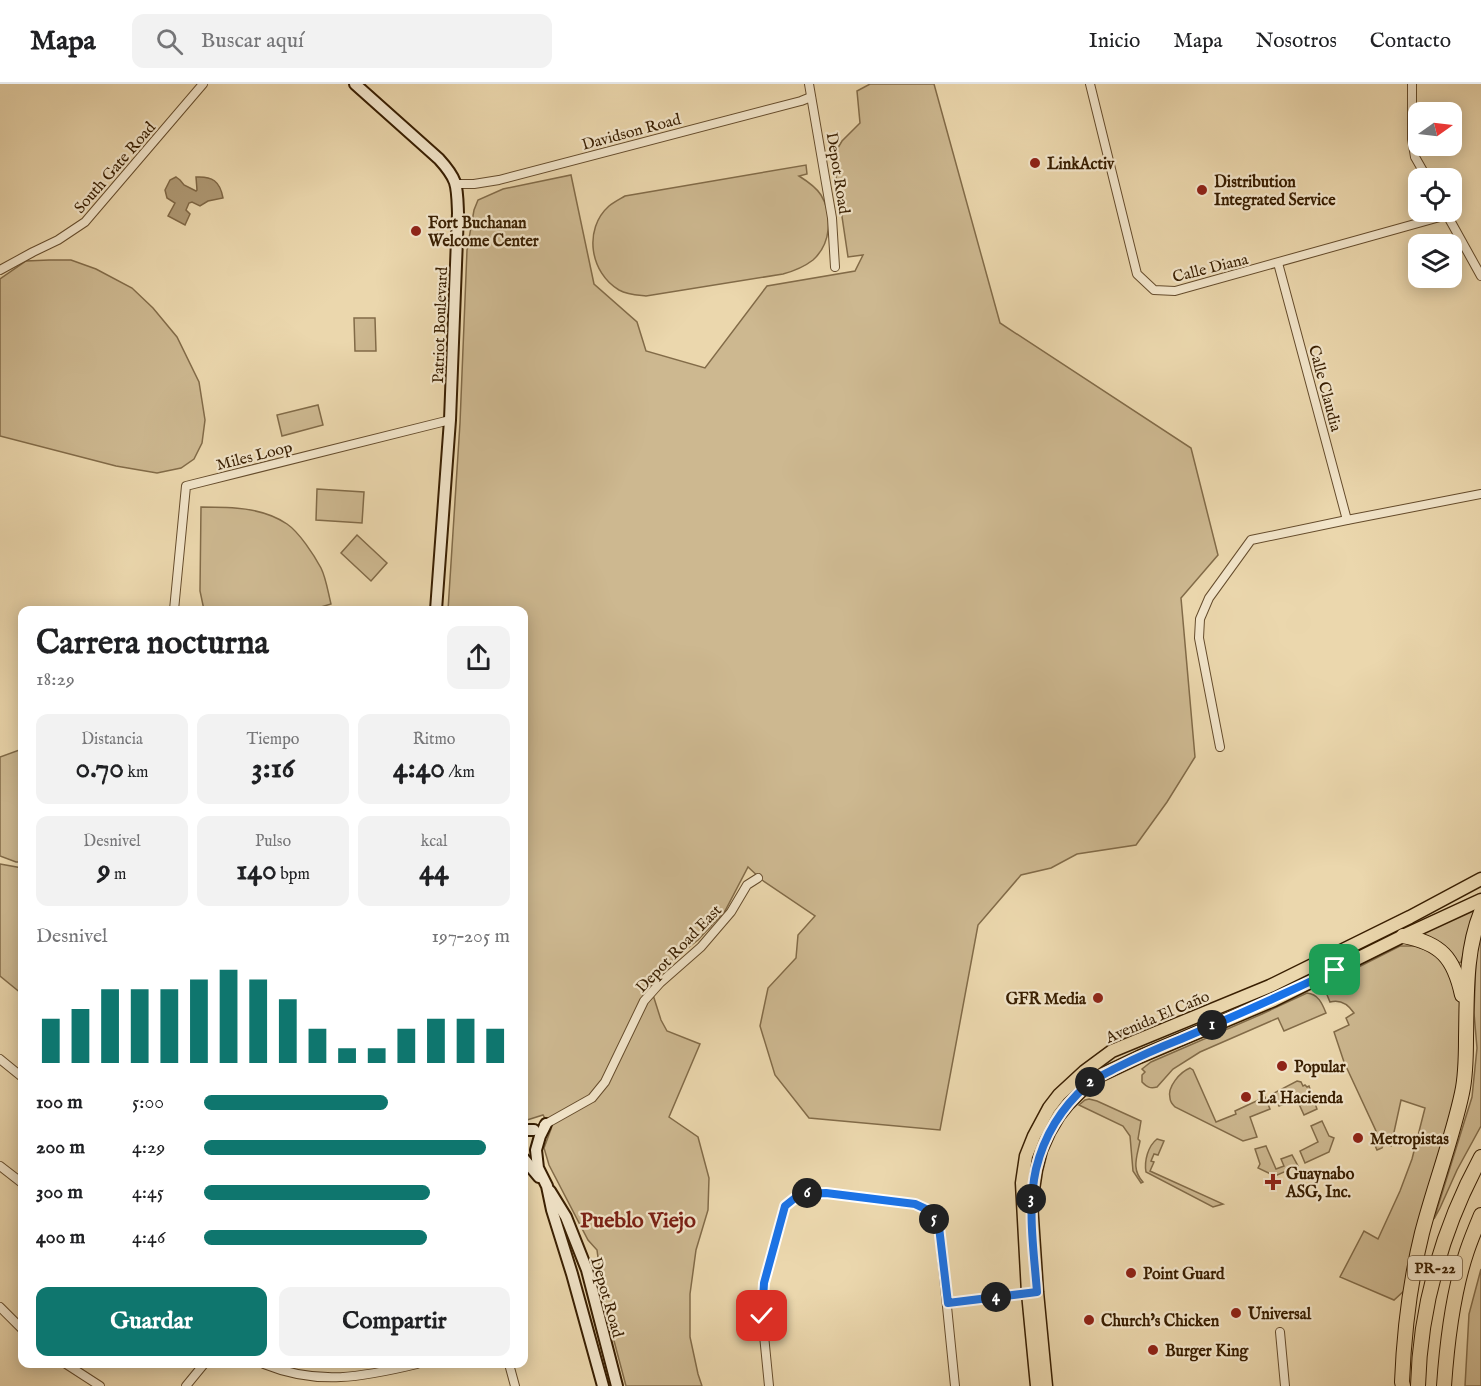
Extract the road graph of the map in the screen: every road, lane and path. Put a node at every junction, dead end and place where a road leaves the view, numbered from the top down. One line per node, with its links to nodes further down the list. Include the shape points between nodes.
1 (203, 84): 13 (street, South Gate Road, via 85,222)
2 (356, 84): 8 (street, via 439,159)
3 (809, 84): 6 (street, Depot Road)
4 (1090, 84): 11 (street, Calle Diana, via 1137,274 1154,290 1175,291)
5 (1412, 84): 7 (street, via 1412,139)
6 (811, 97): 8 (street, Davidson Road, via 498,180); 12 (street, Depot Road, via 832,218)
7 (1421, 168)
8 (456, 184): 15 (street, Patriot Boulevard)
9 (1416, 222): 11 (street, Calle Diana)
10 (1451, 222): 14 (street)
11 (1278, 263): 17 (street, Calle Claudia)
12 (836, 267)
13 (0, 270)
14 (1481, 276)
15 (450, 420): 18 (street, Miles Loop, via 186,486); 19 (street, Patriot Boulevard)
16 (1481, 494): 17 (street)
17 (1347, 520): 20 (street, via 1251,540 1209,598 1200,619 1200,638)
18 (174, 606)
19 (436, 606)
20 (1220, 747)
21 (758, 879): 29 (street, Depot Road East, via 747,885 731,912 701,947 644,1001 605,1082 592,1098)
22 (1481, 879): 37 (main road, Avenida El Caño, via 1270,986 1112,1051 1074,1080 1042,1120 1023,1169 1022,1197)
23 (1481, 900): 25 (main road, Avenida El Caño)
24 (1481, 912): 26 (highway, via 1471,942)
25 (1402, 936): 26 (highway, via 1424,942 1445,955 1458,977); 37 (main road, Avenida El Caño, via 1274,1000 1099,1076 1076,1095 1049,1132 1036,1170 1031,1203)
26 (1466, 1015): 57 (highway, via 1463,1092 1414,1266 1403,1345)
27 (0, 1059): 28 (street)
28 (18, 1074)
29 (546, 1124): 30 (street, Depot Road East); 35 (street, via 536,1150 538,1168)
30 (529, 1130)
31 (1481, 1157): 58 (highway, PR-22, via 1437,1261 1427,1301)
32 (528, 1164): 35 (street, Depot Road)
33 (0, 1166): 34 (street)
34 (18, 1180)
35 (547, 1186): 50 (street, Depot Road); 51 (street, Depot Road, via 566,1217 587,1270)
36 (1481, 1215): 59 (highway, PR-22, via 1455,1300)
37 (1033, 1293): 38 (street); 54 (main road, Avenida El Caño); 55 (main road, Avenida El Caño)
38 (948, 1303): 52 (street, via 939,1227 928,1210 915,1204 826,1193 800,1194 785,1206 764,1283 762,1316); 53 (street)
39 (0, 1307): 40 (street)
40 (18, 1325)
41 (1280, 1332): 56 (street)
42 (72, 1368): 47 (street)
43 (201, 1368): 48 (street)
44 (278, 1368): 45 (street, via 345,1378)
45 (399, 1368)
46 (510, 1368): 49 (street)
47 (100, 1386)
48 (186, 1386)
49 (515, 1386)
50 (603, 1386)
51 (617, 1386)
52 (769, 1386)
53 (956, 1386)
54 (1036, 1386)
55 (1046, 1386)
56 (1285, 1386)
57 (1403, 1386)
58 (1418, 1386)
59 (1444, 1386)

